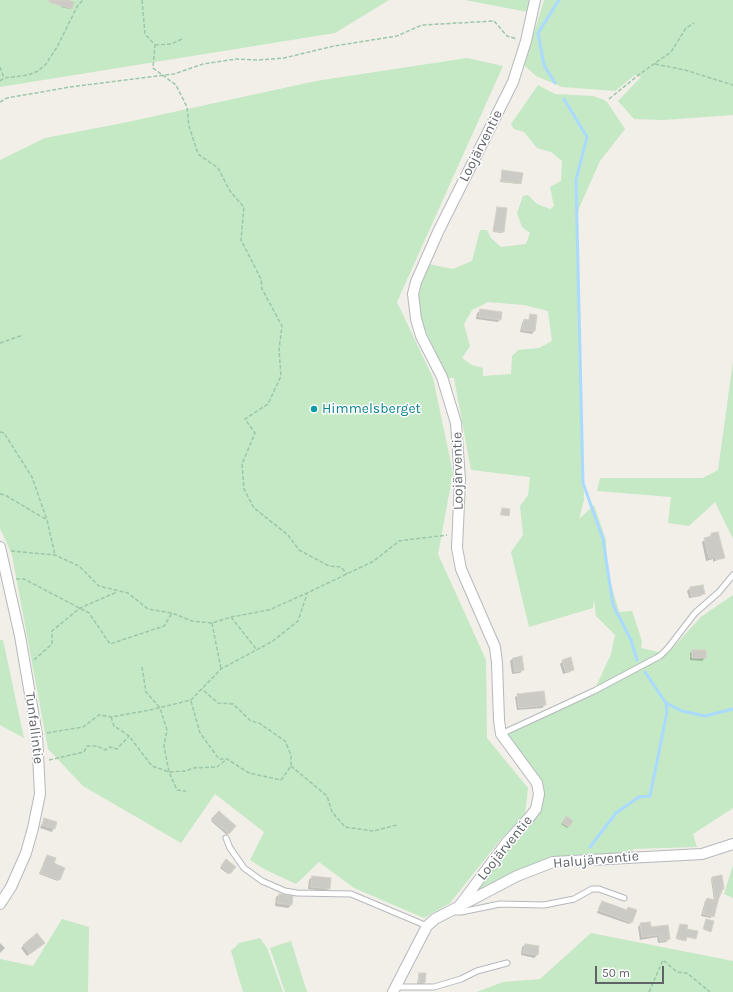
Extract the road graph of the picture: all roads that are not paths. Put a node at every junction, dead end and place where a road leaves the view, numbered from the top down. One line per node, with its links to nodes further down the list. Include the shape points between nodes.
1 (535, 0): 4 (street, Loojärventie, via 513,82 438,232 413,294 421,336 442,377 456,423 460,480 457,548 461,569 495,647 498,720)
2 (1, 549): 8 (street, Tunfallintie, via 37,734 40,794 26,853 11,887)
3 (733, 575): 4 (lane, via 719,592 695,613 660,656 594,691)
4 (502, 734): 9 (street, Loojärventie, via 537,783 539,794 536,808)
5 (226, 838): 11 (lane, via 244,868 262,881 297,893 351,894)
6 (733, 844): 9 (street, Halujärventie, via 702,854 553,862 517,876)
7 (624, 898): 10 (lane, via 592,889 574,899 544,905 500,904 461,912)
8 (0, 904)
9 (460, 905): 10 (street, Halujärventie)
10 (447, 912): 11 (street, Halujärventie)
11 (427, 926): 13 (street, Halujärventie)
12 (507, 963): 13 (lane, via 434,987)
13 (394, 990)

